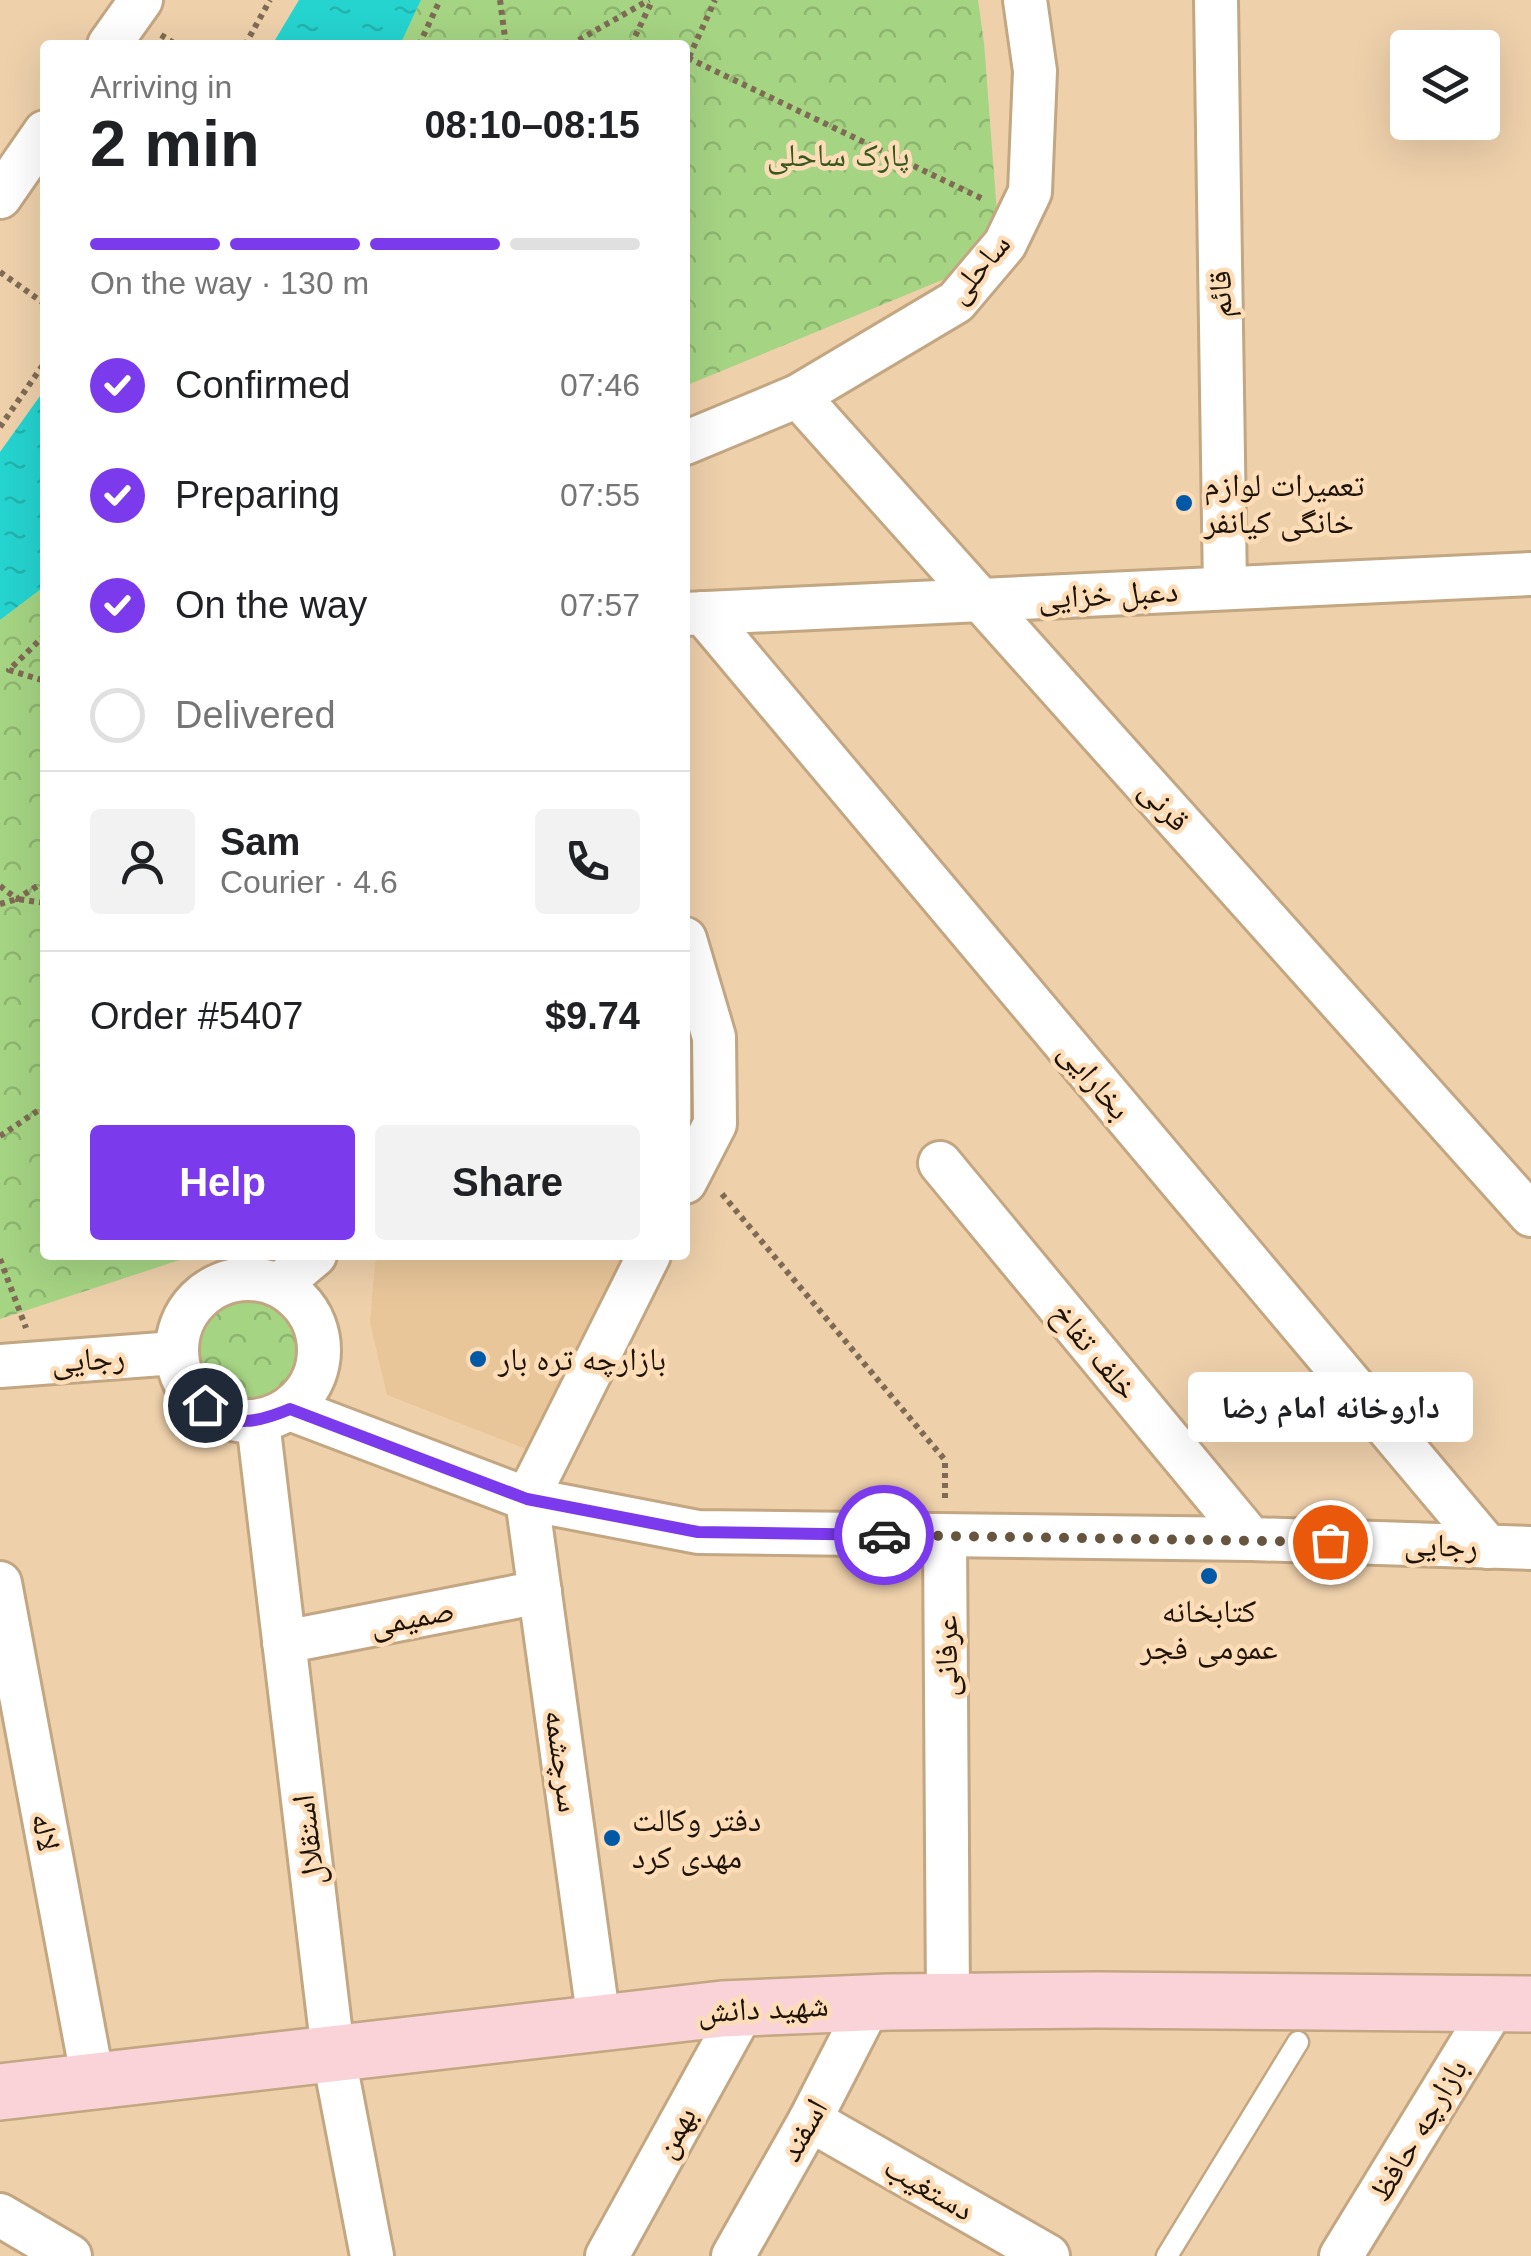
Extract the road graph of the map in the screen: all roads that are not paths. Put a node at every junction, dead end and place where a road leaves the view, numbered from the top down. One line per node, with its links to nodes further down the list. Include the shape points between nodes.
1 (1025, 0): 5 (street, ساحلی, via 1035,71 1030,192 1005,244 956,302)
2 (1216, 0): 8 (street, قائم)
3 (40, 139): 4 (street)
4 (0, 197)
5 (798, 396): 6 (street, ساحلی); 9 (street, قرنی)
6 (690, 441)
7 (1531, 574): 8 (street, دعبل خزایی)
8 (1225, 588): 9 (street, دعبل خزایی)
9 (981, 600): 10 (street, دعبل خزایی); 14 (street, قرنی)
10 (694, 614): 24 (street, بخارایی)
11 (690, 956): 13 (street, via 714,1037 714,1124)
12 (940, 1163): 23 (street, خلف تفاخ)
13 (690, 1172)
14 (1531, 1215)
15 (309, 1260): 17 (street)
16 (646, 1260): 21 (street)
17 (280, 1285): 18 (street, via 243,1278 208,1290 184,1317); 20 (street, via 307,1310 320,1344 314,1381)
18 (175, 1353): 19 (street, رجایی); 20 (street, via 188,1391 219,1417)
19 (20, 1365)
20 (274, 1416): 21 (street, رجایی); 28 (street, استقلال)
21 (527, 1499): 22 (street, رجایی, via 698,1532); 27 (street, سرچشمه)
22 (945, 1536): 23 (street, رجایی); 30 (street, عرفانی)
23 (1251, 1540): 24 (street, رجایی)
24 (1488, 1547): 25 (street, رجایی)
25 (1531, 1548)
26 (0, 1583): 36 (street, لاله)
27 (540, 1592): 28 (street, صمیمی); 33 (street, سرچشمه)
28 (284, 1642): 35 (street, استقلال)
29 (870, 2002): 30 (main road, شهید دانش); 32 (main road, شهید دانش); 38 (street, اسفند)
30 (948, 2002): 31 (main road, شهید دانش)
31 (1513, 2004): 46 (street, بازارچه حافظ)
32 (744, 2008): 33 (main road, شهید دانش); 43 (street, بهمن)
33 (598, 2022): 35 (main road, شهید دانش)
34 (1298, 2042): 45 (lane)
35 (333, 2052): 36 (main road, شهید دانش); 42 (street, استقلال)
36 (92, 2081): 37 (main road, شهید دانش)
37 (0, 2092)
38 (810, 2120): 40 (street, اسفند); 44 (street, دستغیب)
39 (0, 2215): 41 (street)
40 (735, 2255)
41 (70, 2256)
42 (372, 2256)
43 (607, 2256)
44 (1048, 2256)
45 (1167, 2256)
46 (1341, 2256)

